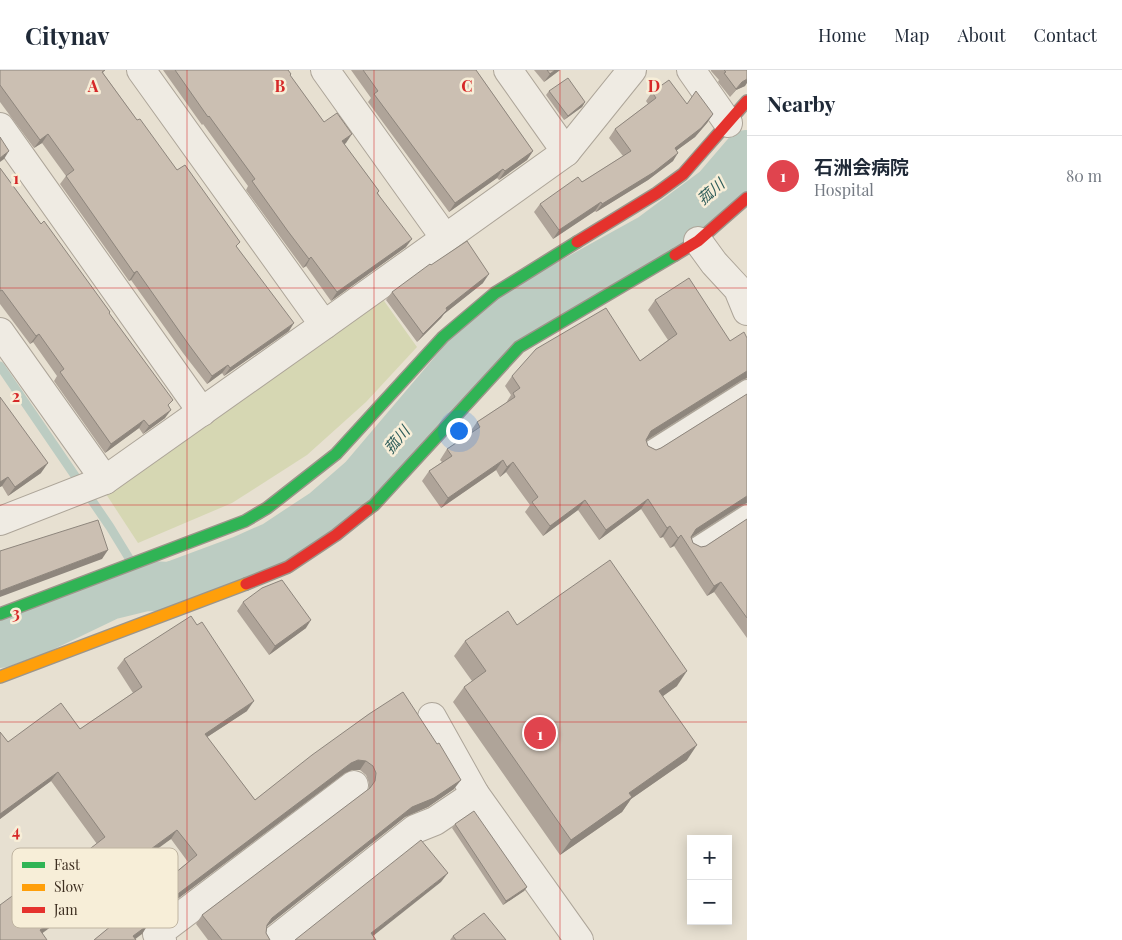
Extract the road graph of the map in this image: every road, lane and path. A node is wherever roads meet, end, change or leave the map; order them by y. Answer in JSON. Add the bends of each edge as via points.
{"nodes":[{"id":1,"x":141,"y":70,"type":"edge"},
{"id":2,"x":325,"y":70,"type":"edge"},
{"id":3,"x":508,"y":70,"type":"edge"},
{"id":4,"x":632,"y":70,"type":"edge"},
{"id":5,"x":691,"y":70,"type":"edge"},
{"id":6,"x":747,"y":101,"type":"edge"},
{"id":7,"x":728,"y":123,"type":"junction"},
{"id":8,"x":0,"y":127,"type":"edge"},
{"id":9,"x":566,"y":152,"type":"junction"},
{"id":10,"x":747,"y":198,"type":"edge"},
{"id":11,"x":445,"y":238,"type":"junction"},
{"id":12,"x":698,"y":241,"type":"junction"},
{"id":13,"x":744,"y":294,"type":"edge"},
{"id":14,"x":324,"y":325,"type":"junction"},
{"id":15,"x":0,"y":332,"type":"edge"},
{"id":16,"x":747,"y":388,"type":"edge"},
{"id":17,"x":202,"y":412,"type":"junction"},
{"id":18,"x":649,"y":450,"type":"edge"},
{"id":19,"x":105,"y":480,"type":"junction"},
{"id":20,"x":747,"y":513,"type":"edge"},
{"id":21,"x":0,"y":521,"type":"edge"},
{"id":22,"x":694,"y":547,"type":"edge"},
{"id":23,"x":0,"y":614,"type":"edge"},
{"id":24,"x":0,"y":677,"type":"edge"},
{"id":25,"x":432,"y":717,"type":"dead end"},
{"id":26,"x":354,"y":785,"type":"dead end"},
{"id":27,"x":475,"y":794,"type":"junction"},
{"id":28,"x":178,"y":918,"type":"edge"},
{"id":29,"x":165,"y":928,"type":"edge"},
{"id":30,"x":162,"y":940,"type":"edge"},
{"id":31,"x":275,"y":940,"type":"edge"},
{"id":32,"x":579,"y":940,"type":"edge"}],
"edges":[{"from":1,"to":14,"type":"street"},
{"from":2,"to":11,"type":"street"},
{"from":3,"to":9,"type":"street"},
{"from":4,"to":9,"type":"street"},
{"from":5,"to":7,"type":"street"},
{"from":6,"to":7,"type":"street"},
{"from":7,"to":23,"type":"street","via":[[683,174],[495,293],[473,311],[443,337],[336,454],[267,508],[245,521]]},
{"from":8,"to":17,"type":"street"},
{"from":9,"to":11,"type":"street"},
{"from":10,"to":12,"type":"street"},
{"from":11,"to":14,"type":"street"},
{"from":12,"to":13,"type":"street"},
{"from":12,"to":24,"type":"street","via":[[518,347],[374,505],[288,566]]},
{"from":14,"to":17,"type":"street"},
{"from":15,"to":19,"type":"street"},
{"from":16,"to":18,"type":"lane"},
{"from":17,"to":19,"type":"street"},
{"from":19,"to":21,"type":"street"},
{"from":20,"to":22,"type":"lane"},
{"from":25,"to":27,"type":"street"},
{"from":26,"to":28,"type":"street"},
{"from":27,"to":31,"type":"street","via":[[435,821],[414,829]]},
{"from":27,"to":32,"type":"street"},
{"from":29,"to":30,"type":"street","via":[[157,934]]}]}
